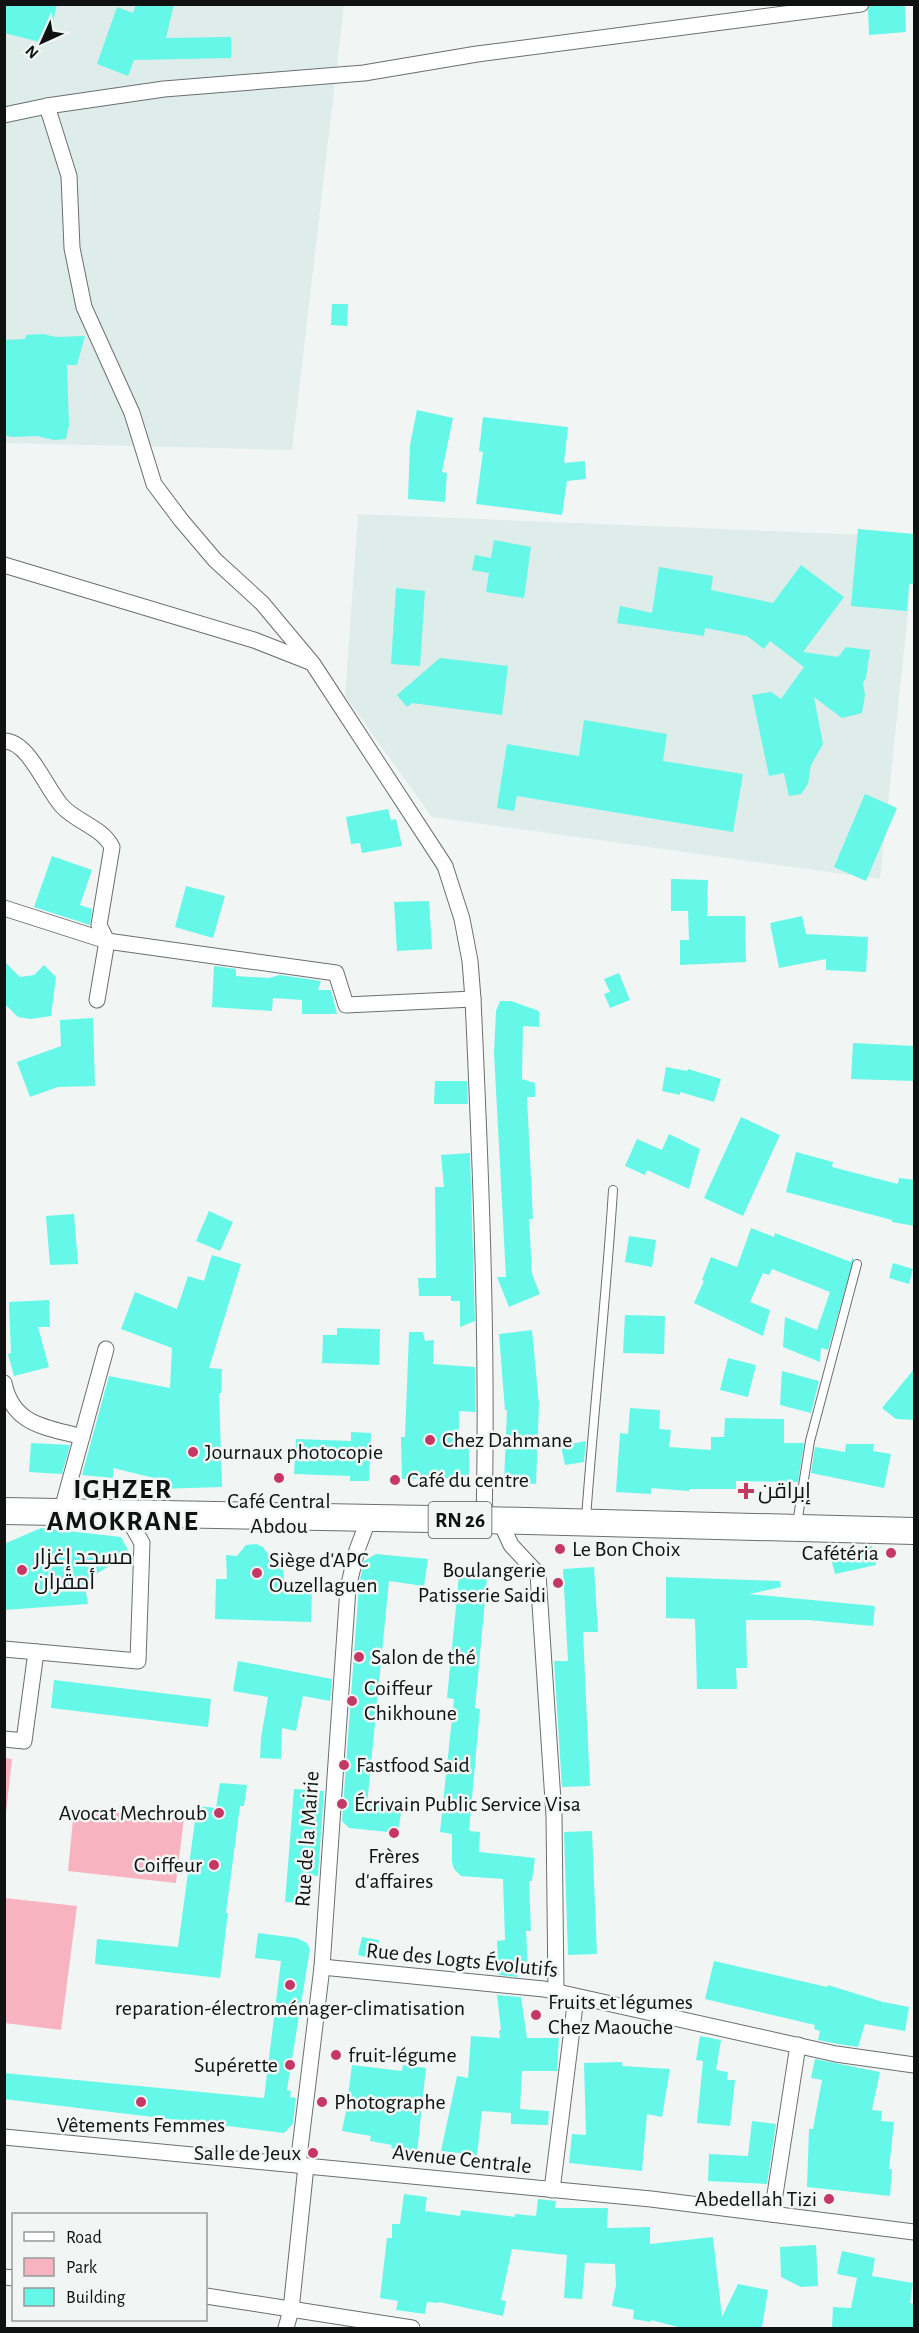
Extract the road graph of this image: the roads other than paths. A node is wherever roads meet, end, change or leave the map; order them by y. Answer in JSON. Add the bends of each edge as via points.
{"nodes":[{"id":1,"x":861,"y":4,"type":"edge"},
{"id":2,"x":46,"y":106,"type":"junction"},
{"id":3,"x":4,"y":115,"type":"edge"},
{"id":4,"x":4,"y":565,"type":"edge"},
{"id":5,"x":313,"y":664,"type":"junction"},
{"id":6,"x":4,"y":741,"type":"edge"},
{"id":7,"x":4,"y":908,"type":"edge"},
{"id":8,"x":107,"y":941,"type":"junction"},
{"id":9,"x":473,"y":999,"type":"junction"},
{"id":10,"x":97,"y":1000,"type":"dead end"},
{"id":11,"x":613,"y":1191,"type":"dead end"},
{"id":12,"x":857,"y":1264,"type":"dead end"},
{"id":13,"x":106,"y":1349,"type":"dead end"},
{"id":14,"x":4,"y":1383,"type":"edge"},
{"id":15,"x":82,"y":1437,"type":"junction"},
{"id":16,"x":4,"y":1511,"type":"edge"},
{"id":17,"x":61,"y":1514,"type":"junction"},
{"id":18,"x":126,"y":1515,"type":"junction"},
{"id":19,"x":369,"y":1518,"type":"junction"},
{"id":20,"x":492,"y":1520,"type":"junction"},
{"id":21,"x":586,"y":1522,"type":"junction"},
{"id":22,"x":796,"y":1528,"type":"junction"},
{"id":23,"x":915,"y":1531,"type":"edge"},
{"id":24,"x":4,"y":1649,"type":"edge"},
{"id":25,"x":36,"y":1652,"type":"junction"},
{"id":26,"x":4,"y":1739,"type":"edge"},
{"id":27,"x":322,"y":1967,"type":"junction"},
{"id":28,"x":556,"y":1991,"type":"junction"},
{"id":29,"x":576,"y":1997,"type":"junction"},
{"id":30,"x":798,"y":2045,"type":"junction"},
{"id":31,"x":915,"y":2065,"type":"edge"},
{"id":32,"x":4,"y":2138,"type":"edge"},
{"id":33,"x":302,"y":2166,"type":"junction"},
{"id":34,"x":552,"y":2190,"type":"junction"},
{"id":35,"x":772,"y":2214,"type":"junction"},
{"id":36,"x":915,"y":2232,"type":"edge"},
{"id":37,"x":207,"y":2296,"type":"edge"},
{"id":38,"x":291,"y":2310,"type":"junction"},
{"id":39,"x":286,"y":2328,"type":"edge"},
{"id":40,"x":412,"y":2328,"type":"edge"}],
"edges":[{"from":1,"to":2,"type":"street","via":[[477,54],[364,74],[164,89]]},
{"from":2,"to":3,"type":"street"},
{"from":2,"to":5,"type":"street","via":[[69,176],[72,248],[84,307],[132,413],[154,484],[215,560],[262,603]]},
{"from":4,"to":5,"type":"street","via":[[254,640]]},
{"from":5,"to":9,"type":"street","via":[[445,866],[462,919]]},
{"from":6,"to":8,"type":"street","via":[[12,741],[24,750],[61,805],[109,840],[112,847],[99,925]]},
{"from":7,"to":8,"type":"street"},
{"from":8,"to":9,"type":"street","via":[[336,974],[346,1005]]},
{"from":8,"to":10,"type":"street"},
{"from":9,"to":20,"type":"street"},
{"from":11,"to":21,"type":"lane"},
{"from":12,"to":22,"type":"lane","via":[[810,1441]]},
{"from":13,"to":15,"type":"street"},
{"from":14,"to":15,"type":"street","via":[[22,1418]]},
{"from":15,"to":17,"type":"street"},
{"from":16,"to":17,"type":"main road","number":"RN 26"},
{"from":17,"to":18,"type":"main road","number":"RN 26"},
{"from":18,"to":19,"type":"main road","number":"RN 26"},
{"from":18,"to":25,"type":"street","via":[[142,1543],[138,1661]]},
{"from":19,"to":20,"type":"main road","number":"RN 26"},
{"from":19,"to":27,"type":"street","name":"Rue de la Mairie","via":[[348,1588]]},
{"from":20,"to":21,"type":"main road","number":"RN 26"},
{"from":20,"to":28,"type":"street","via":[[538,1574],[554,1816]]},
{"from":21,"to":22,"type":"main road","number":"RN 26"},
{"from":22,"to":23,"type":"main road","number":"RN 26"},
{"from":24,"to":25,"type":"street"},
{"from":25,"to":26,"type":"street","via":[[24,1741]]},
{"from":27,"to":28,"type":"street","name":"Rue des Logts Évolutifs"},
{"from":27,"to":33,"type":"street","name":"Rue de la Mairie"},
{"from":28,"to":29,"type":"street","name":"Rue des Logts Évolutifs"},
{"from":29,"to":30,"type":"street","name":"Rue des Logts Évolutifs"},
{"from":29,"to":34,"type":"street"},
{"from":30,"to":31,"type":"street","name":"Rue des Logts Évolutifs"},
{"from":30,"to":35,"type":"street"},
{"from":32,"to":33,"type":"street","name":"Avenue Centrale"},
{"from":33,"to":34,"type":"street","name":"Avenue Centrale"},
{"from":33,"to":38,"type":"street","name":"Rue de la Mairie"},
{"from":34,"to":35,"type":"street","name":"Avenue Centrale"},
{"from":35,"to":36,"type":"street","name":"Avenue Centrale"},
{"from":37,"to":38,"type":"street"},
{"from":38,"to":39,"type":"street","name":"Rue de la Mairie"},
{"from":38,"to":40,"type":"street"}]}
